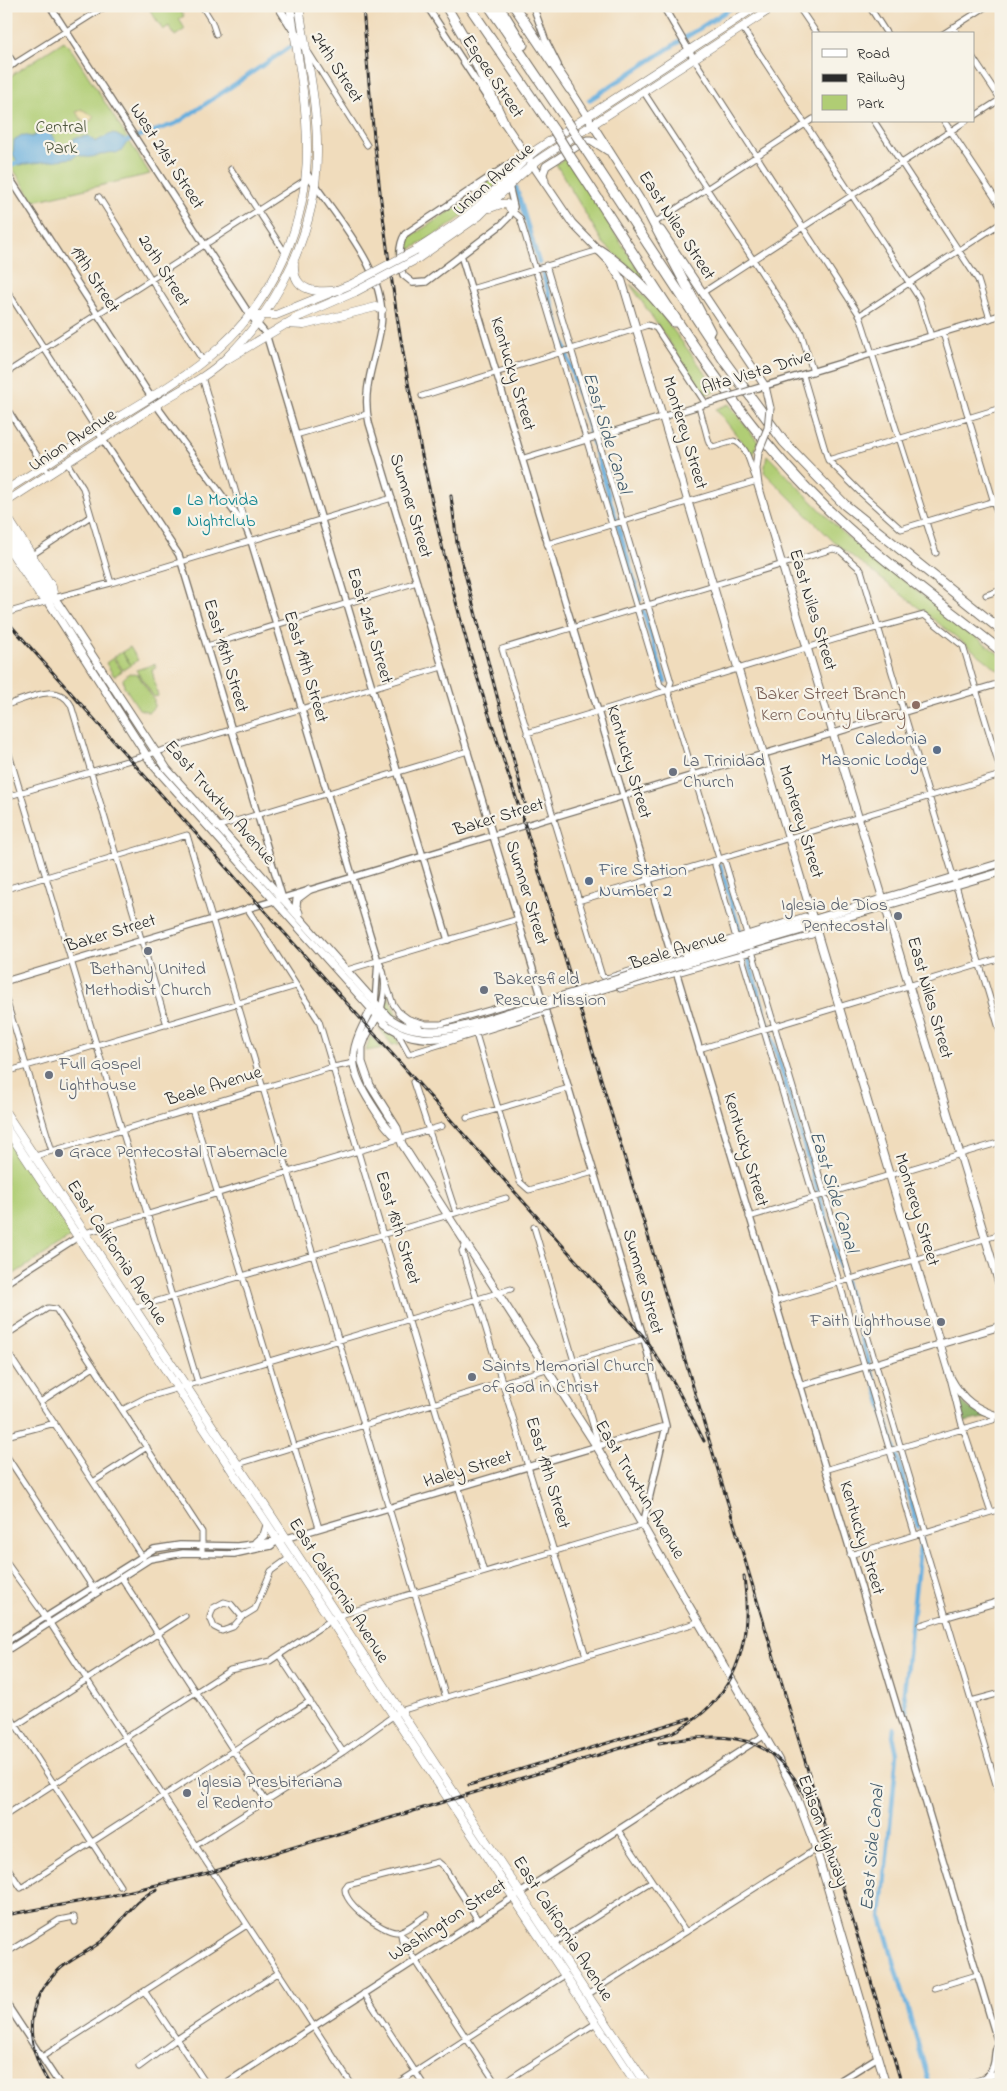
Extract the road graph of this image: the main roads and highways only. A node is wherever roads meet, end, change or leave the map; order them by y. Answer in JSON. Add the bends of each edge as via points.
{"nodes":[{"id":1,"x":278,"y":6,"type":"edge"},
{"id":2,"x":290,"y":6,"type":"edge"},
{"id":3,"x":299,"y":6,"type":"edge"},
{"id":4,"x":446,"y":6,"type":"edge"},
{"id":5,"x":462,"y":6,"type":"edge"},
{"id":6,"x":469,"y":6,"type":"edge"},
{"id":7,"x":489,"y":6,"type":"edge"},
{"id":8,"x":499,"y":6,"type":"edge"},
{"id":9,"x":514,"y":6,"type":"edge"},
{"id":10,"x":757,"y":6,"type":"edge"},
{"id":11,"x":775,"y":6,"type":"edge"},
{"id":12,"x":294,"y":30,"type":"junction"},
{"id":13,"x":497,"y":45,"type":"junction"},
{"id":14,"x":304,"y":47,"type":"junction"},
{"id":15,"x":531,"y":67,"type":"junction"},
{"id":16,"x":570,"y":89,"type":"joint"},
{"id":17,"x":590,"y":120,"type":"junction"},
{"id":18,"x":503,"y":122,"type":"joint"},
{"id":19,"x":610,"y":152,"type":"junction"},
{"id":20,"x":527,"y":157,"type":"junction"},
{"id":21,"x":532,"y":164,"type":"junction"},
{"id":22,"x":474,"y":189,"type":"road end"},
{"id":23,"x":551,"y":193,"type":"junction"},
{"id":24,"x":485,"y":200,"type":"junction"},
{"id":25,"x":643,"y":203,"type":"junction"},
{"id":26,"x":484,"y":211,"type":"junction"},
{"id":27,"x":512,"y":211,"type":"road end"},
{"id":28,"x":599,"y":250,"type":"junction"},
{"id":29,"x":295,"y":258,"type":"junction"},
{"id":30,"x":353,"y":288,"type":"junction"},
{"id":31,"x":339,"y":290,"type":"junction"},
{"id":32,"x":382,"y":310,"type":"road end"},
{"id":33,"x":250,"y":315,"type":"junction"},
{"id":34,"x":262,"y":316,"type":"junction"},
{"id":35,"x":285,"y":324,"type":"junction"},
{"id":36,"x":704,"y":359,"type":"junction"},
{"id":37,"x":224,"y":360,"type":"junction"},
{"id":38,"x":725,"y":362,"type":"junction"},
{"id":39,"x":6,"y":490,"type":"edge"},
{"id":40,"x":6,"y":502,"type":"edge"},
{"id":41,"x":6,"y":515,"type":"edge"},
{"id":42,"x":6,"y":524,"type":"edge"},
{"id":43,"x":6,"y":535,"type":"edge"},
{"id":44,"x":6,"y":544,"type":"edge"},
{"id":45,"x":51,"y":599,"type":"junction"},
{"id":46,"x":1001,"y":630,"type":"edge"},
{"id":47,"x":1001,"y":650,"type":"edge"},
{"id":48,"x":101,"y":677,"type":"junction"},
{"id":49,"x":1001,"y":863,"type":"edge"},
{"id":50,"x":1001,"y":872,"type":"edge"},
{"id":51,"x":310,"y":890,"type":"road end"},
{"id":52,"x":884,"y":898,"type":"junction"},
{"id":53,"x":808,"y":903,"type":"junction"},
{"id":54,"x":886,"y":906,"type":"junction"},
{"id":55,"x":805,"y":916,"type":"road end"},
{"id":56,"x":814,"y":923,"type":"junction"},
{"id":57,"x":308,"y":926,"type":"junction"},
{"id":58,"x":812,"y":935,"type":"road end"},
{"id":59,"x":820,"y":944,"type":"junction"},
{"id":60,"x":323,"y":958,"type":"junction"},
{"id":61,"x":346,"y":970,"type":"junction"},
{"id":62,"x":375,"y":1003,"type":"junction"},
{"id":63,"x":380,"y":1009,"type":"junction"},
{"id":64,"x":371,"y":1010,"type":"junction"},
{"id":65,"x":399,"y":1013,"type":"road end"},
{"id":66,"x":514,"y":1013,"type":"junction"},
{"id":67,"x":376,"y":1016,"type":"junction"},
{"id":68,"x":428,"y":1032,"type":"junction"},
{"id":69,"x":354,"y":1063,"type":"junction"},
{"id":70,"x":370,"y":1085,"type":"junction"},
{"id":71,"x":6,"y":1113,"type":"edge"},
{"id":72,"x":6,"y":1128,"type":"edge"},
{"id":73,"x":399,"y":1139,"type":"junction"},
{"id":74,"x":31,"y":1158,"type":"junction"},
{"id":75,"x":1001,"y":1290,"type":"edge"},
{"id":76,"x":1001,"y":1326,"type":"edge"},
{"id":77,"x":940,"y":1344,"type":"junction"},
{"id":78,"x":1001,"y":1416,"type":"edge"},
{"id":79,"x":232,"y":1465,"type":"junction"},
{"id":80,"x":266,"y":1525,"type":"junction"},
{"id":81,"x":256,"y":1542,"type":"road end"},
{"id":82,"x":333,"y":1618,"type":"junction"},
{"id":83,"x":765,"y":1735,"type":"joint"},
{"id":84,"x":517,"y":1895,"type":"junction"},
{"id":85,"x":618,"y":2049,"type":"junction"},
{"id":86,"x":637,"y":2085,"type":"edge"},
{"id":87,"x":647,"y":2085,"type":"edge"},
{"id":88,"x":886,"y":2085,"type":"edge"}],
"edges":[{"from":1,"to":12,"type":"main road","name":"24th Street"},
{"from":2,"to":12,"type":"main road","name":"Union Avenue"},
{"from":3,"to":14,"type":"main road"},
{"from":4,"to":18,"type":"highway"},
{"from":5,"to":13,"type":"highway"},
{"from":6,"to":13,"type":"highway"},
{"from":7,"to":15,"type":"highway"},
{"from":8,"to":15,"type":"highway","via":[[524,47]]},
{"from":9,"to":16,"type":"highway"},
{"from":10,"to":17,"type":"main road","name":"Union Avenue","via":[[686,48]]},
{"from":11,"to":17,"type":"main road","name":"Union Avenue","via":[[643,92]]},
{"from":12,"to":14,"type":"main road","name":"24th Street"},
{"from":12,"to":33,"type":"main road","name":"Union Avenue","via":[[306,122],[305,180],[299,218],[286,254]]},
{"from":13,"to":36,"type":"highway","bridge":true},
{"from":14,"to":29,"type":"main road","via":[[318,154],[315,185]]},
{"from":15,"to":38,"type":"highway","bridge":true},
{"from":16,"to":17,"type":"main road","name":"East Niles Street"},
{"from":17,"to":19,"type":"main road","name":"East Niles Street"},
{"from":17,"to":20,"type":"main road","name":"Union Avenue"},
{"from":17,"to":21,"type":"main road","name":"Union Avenue"},
{"from":18,"to":20,"type":"main road","name":"Espee Street"},
{"from":19,"to":23,"type":"main road","via":[[587,140],[546,166],[543,174]]},
{"from":19,"to":25,"type":"main road","name":"East Niles Street"},
{"from":20,"to":21,"type":"main road","name":"Espee Street"},
{"from":20,"to":24,"type":"main road","name":"Union Avenue"},
{"from":21,"to":23,"type":"main road","name":"Monterey Street"},
{"from":21,"to":26,"type":"main road","name":"Union Avenue"},
{"from":22,"to":24,"type":"main road","via":[[482,191]]},
{"from":23,"to":28,"type":"main road","name":"Monterey Street","via":[[572,223]]},
{"from":24,"to":30,"type":"main road","name":"Union Avenue","bridge":true,"via":[[450,228]]},
{"from":25,"to":38,"type":"highway"},
{"from":25,"to":52,"type":"main road","name":"East Niles Street","bridge":true,"via":[[765,386],[770,408],[768,428],[758,454],[757,481]]},
{"from":26,"to":27,"type":"main road","via":[[501,204],[507,204]]},
{"from":26,"to":30,"type":"main road","name":"Union Avenue","bridge":true,"via":[[417,259]]},
{"from":28,"to":36,"type":"highway","via":[[642,284]]},
{"from":28,"to":53,"type":"main road","name":"Monterey Street","via":[[619,274],[637,328]]},
{"from":29,"to":31,"type":"main road","via":[[295,274],[305,288],[317,293]]},
{"from":29,"to":34,"type":"main road"},
{"from":30,"to":31,"type":"main road","name":"Union Avenue"},
{"from":30,"to":35,"type":"main road","name":"Union Avenue"},
{"from":31,"to":34,"type":"main road","name":"Union Avenue","via":[[276,315]]},
{"from":32,"to":35,"type":"main road","via":[[376,307],[304,325]]},
{"from":33,"to":34,"type":"main road","name":"Union Avenue"},
{"from":33,"to":39,"type":"main road","name":"Union Avenue","via":[[203,361]]},
{"from":34,"to":37,"type":"main road"},
{"from":35,"to":37,"type":"main road","name":"Union Avenue"},
{"from":36,"to":47,"type":"highway","via":[[756,432],[820,502]]},
{"from":37,"to":40,"type":"main road","name":"Union Avenue"},
{"from":38,"to":46,"type":"highway","via":[[784,442],[845,505]]},
{"from":41,"to":45,"type":"main road","via":[[52,587]]},
{"from":42,"to":45,"type":"main road","name":"East Truxtun Avenue"},
{"from":43,"to":45,"type":"main road","name":"East Truxtun Avenue"},
{"from":44,"to":45,"type":"main road","via":[[39,594]]},
{"from":45,"to":48,"type":"main road","name":"East Truxtun Avenue"},
{"from":45,"to":48,"type":"main road","name":"East Truxtun Avenue","via":[[72,624]]},
{"from":48,"to":57,"type":"main road","name":"East Truxtun Avenue","via":[[154,753]]},
{"from":48,"to":60,"type":"main road","name":"East Truxtun Avenue","via":[[146,755],[167,783]]},
{"from":49,"to":52,"type":"main road","name":"Beale Avenue"},
{"from":50,"to":54,"type":"main road","name":"Beale Avenue"},
{"from":51,"to":57,"type":"main road","via":[[300,895],[296,903]]},
{"from":52,"to":54,"type":"main road","name":"East Niles Street"},
{"from":52,"to":56,"type":"main road","name":"Beale Avenue"},
{"from":53,"to":55,"type":"main road"},
{"from":53,"to":56,"type":"main road","name":"Monterey Street"},
{"from":54,"to":56,"type":"main road","name":"Beale Avenue"},
{"from":54,"to":75,"type":"main road","name":"East Niles Street"},
{"from":56,"to":59,"type":"main road","name":"Monterey Street"},
{"from":56,"to":66,"type":"main road","name":"Beale Avenue","bridge":true},
{"from":57,"to":61,"type":"main road","name":"East Truxtun Avenue"},
{"from":58,"to":59,"type":"main road"},
{"from":59,"to":77,"type":"main road","name":"Monterey Street"},
{"from":60,"to":61,"type":"main road"},
{"from":60,"to":64,"type":"main road","name":"East Truxtun Avenue"},
{"from":61,"to":62,"type":"main road","name":"East Truxtun Avenue"},
{"from":62,"to":63,"type":"main road","name":"Beale Avenue"},
{"from":62,"to":64,"type":"main road","name":"East Truxtun Avenue"},
{"from":63,"to":67,"type":"main road","name":"East Truxtun Avenue"},
{"from":63,"to":68,"type":"main road","name":"Beale Avenue","via":[[399,1024]]},
{"from":64,"to":67,"type":"main road","name":"Beale Avenue"},
{"from":64,"to":69,"type":"main road","name":"East Truxtun Avenue","via":[[354,1047]]},
{"from":65,"to":68,"type":"main road","via":[[414,1026]]},
{"from":66,"to":67,"type":"main road","name":"Beale Avenue","via":[[442,1039],[420,1039],[397,1032]]},
{"from":66,"to":68,"type":"main road","name":"Beale Avenue"},
{"from":67,"to":70,"type":"main road","name":"East Truxtun Avenue","via":[[362,1047],[362,1062]]},
{"from":69,"to":70,"type":"main road"},
{"from":69,"to":73,"type":"main road","name":"East Truxtun Avenue","via":[[356,1078],[365,1094],[390,1132]]},
{"from":70,"to":73,"type":"main road","name":"East Truxtun Avenue","via":[[396,1128]]},
{"from":71,"to":74,"type":"main road","name":"East California Avenue"},
{"from":72,"to":74,"type":"main road","name":"East California Avenue"},
{"from":73,"to":83,"type":"main road","name":"East Truxtun Avenue","via":[[597,1446]]},
{"from":74,"to":79,"type":"main road","name":"East California Avenue"},
{"from":76,"to":77,"type":"main road"},
{"from":77,"to":78,"type":"main road","name":"Monterey Street","via":[[950,1376],[968,1402]]},
{"from":79,"to":80,"type":"main road","name":"East California Avenue"},
{"from":79,"to":82,"type":"main road","name":"East California Avenue","via":[[286,1538]]},
{"from":80,"to":81,"type":"main road","via":[[264,1535]]},
{"from":80,"to":82,"type":"main road","name":"East California Avenue"},
{"from":82,"to":84,"type":"main road","name":"East California Avenue"},
{"from":83,"to":88,"type":"main road","name":"Edison Highway","via":[[795,1793],[816,1849]]},
{"from":84,"to":85,"type":"main road","name":"East California Avenue","via":[[587,1995]]},
{"from":84,"to":85,"type":"main road","name":"East California Avenue","via":[[596,2023]]},
{"from":85,"to":86,"type":"main road","name":"East California Avenue"},
{"from":85,"to":87,"type":"main road","via":[[633,2072],[640,2074]]}]}
